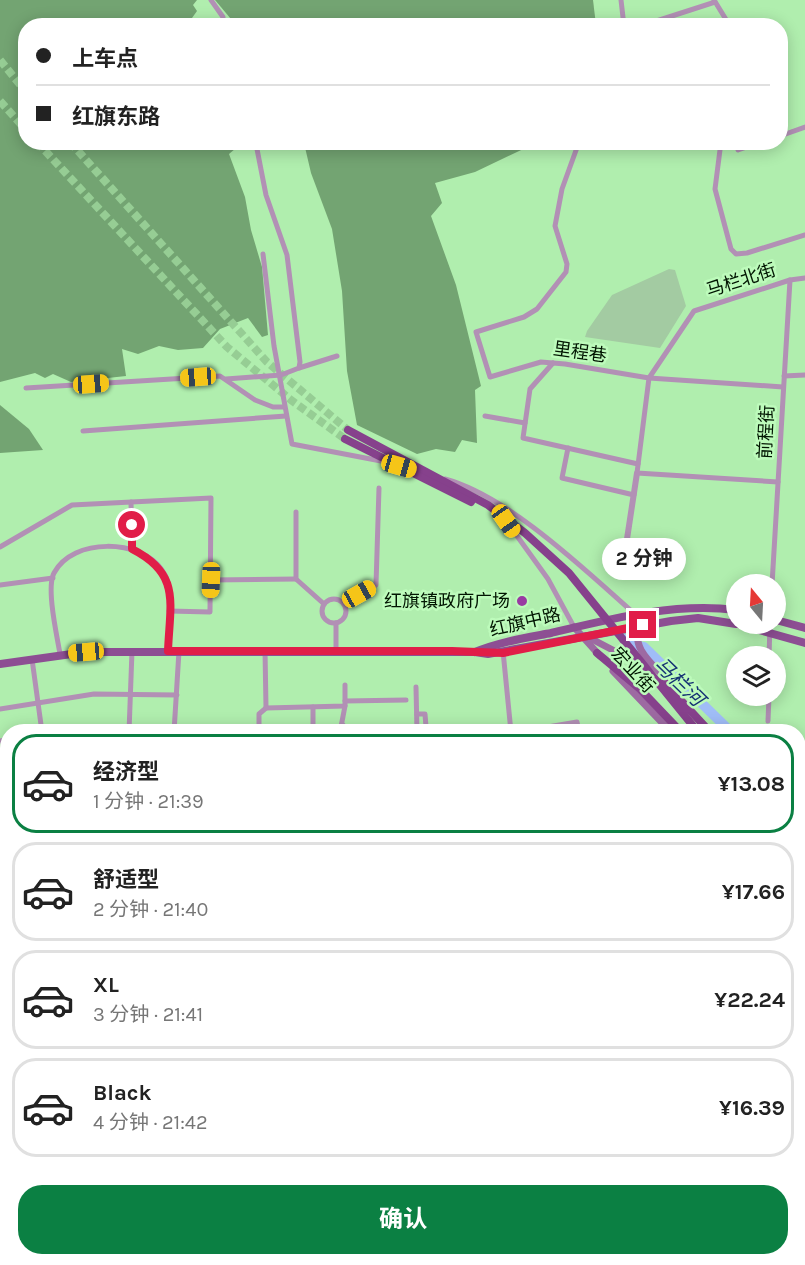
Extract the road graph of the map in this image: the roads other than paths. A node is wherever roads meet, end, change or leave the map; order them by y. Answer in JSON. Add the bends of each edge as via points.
{"nodes":[{"id":1,"x":211,"y":0,"type":"edge"},
{"id":2,"x":628,"y":0,"type":"edge"},
{"id":3,"x":621,"y":1,"type":"edge"},
{"id":4,"x":715,"y":1,"type":"edge"},
{"id":5,"x":223,"y":18,"type":"edge"},
{"id":6,"x":623,"y":18,"type":"edge"},
{"id":7,"x":665,"y":18,"type":"edge"},
{"id":8,"x":725,"y":18,"type":"edge"},
{"id":9,"x":805,"y":127,"type":"edge"},
{"id":10,"x":788,"y":133,"type":"edge"},
{"id":11,"x":257,"y":150,"type":"edge"},
{"id":12,"x":576,"y":150,"type":"edge"},
{"id":13,"x":720,"y":150,"type":"edge"},
{"id":14,"x":805,"y":235,"type":"edge"},
{"id":15,"x":263,"y":254,"type":"dead end"},
{"id":16,"x":805,"y":278,"type":"edge"},
{"id":17,"x":789,"y":280,"type":"junction"},
{"id":18,"x":337,"y":356,"type":"dead end"},
{"id":19,"x":553,"y":363,"type":"junction"},
{"id":20,"x":299,"y":368,"type":"junction"},
{"id":21,"x":281,"y":375,"type":"junction"},
{"id":22,"x":805,"y":375,"type":"edge"},
{"id":23,"x":784,"y":376,"type":"junction"},
{"id":24,"x":649,"y":378,"type":"junction"},
{"id":25,"x":226,"y":379,"type":"junction"},
{"id":26,"x":783,"y":387,"type":"junction"},
{"id":27,"x":26,"y":388,"type":"dead end"},
{"id":28,"x":284,"y":407,"type":"junction"},
{"id":29,"x":286,"y":416,"type":"junction"},
{"id":30,"x":484,"y":416,"type":"dead end"},
{"id":31,"x":525,"y":423,"type":"junction"},
{"id":32,"x":82,"y":431,"type":"dead end"},
{"id":33,"x":568,"y":448,"type":"junction"},
{"id":34,"x":638,"y":464,"type":"junction"},
{"id":35,"x":637,"y":473,"type":"junction"},
{"id":36,"x":778,"y":482,"type":"junction"},
{"id":37,"x":379,"y":488,"type":"dead end"},
{"id":38,"x":634,"y":495,"type":"junction"},
{"id":39,"x":492,"y":501,"type":"junction"},
{"id":40,"x":131,"y":502,"type":"junction"},
{"id":41,"x":296,"y":512,"type":"dead end"},
{"id":42,"x":627,"y":538,"type":"dead end"},
{"id":43,"x":0,"y":547,"type":"edge"},
{"id":44,"x":132,"y":549,"type":"junction"},
{"id":45,"x":773,"y":574,"type":"edge"},
{"id":46,"x":53,"y":578,"type":"junction"},
{"id":47,"x":296,"y":579,"type":"junction"},
{"id":48,"x":211,"y":580,"type":"junction"},
{"id":49,"x":0,"y":585,"type":"edge"},
{"id":50,"x":343,"y":603,"type":"junction"},
{"id":51,"x":324,"y":604,"type":"junction"},
{"id":52,"x":726,"y":609,"type":"edge"},
{"id":53,"x":169,"y":611,"type":"junction"},
{"id":54,"x":635,"y":616,"type":"junction"},
{"id":55,"x":726,"y":622,"type":"edge"},
{"id":56,"x":336,"y":623,"type":"junction"},
{"id":57,"x":786,"y":623,"type":"edge"},
{"id":58,"x":643,"y":625,"type":"junction"},
{"id":59,"x":805,"y":628,"type":"edge"},
{"id":60,"x":583,"y":632,"type":"junction"},
{"id":61,"x":784,"y":634,"type":"edge"},
{"id":62,"x":805,"y":643,"type":"edge"},
{"id":63,"x":503,"y":648,"type":"junction"},
{"id":64,"x":336,"y":650,"type":"junction"},
{"id":65,"x":132,"y":651,"type":"junction"},
{"id":66,"x":168,"y":651,"type":"junction"},
{"id":67,"x":179,"y":651,"type":"junction"},
{"id":68,"x":265,"y":651,"type":"junction"},
{"id":69,"x":60,"y":654,"type":"junction"},
{"id":70,"x":597,"y":654,"type":"junction"},
{"id":71,"x":32,"y":659,"type":"junction"},
{"id":72,"x":0,"y":664,"type":"edge"},
{"id":73,"x":653,"y":671,"type":"junction"},
{"id":74,"x":663,"y":675,"type":"junction"},
{"id":75,"x":345,"y":685,"type":"dead end"},
{"id":76,"x":416,"y":687,"type":"dead end"},
{"id":77,"x":130,"y":694,"type":"junction"},
{"id":78,"x":177,"y":696,"type":"junction"},
{"id":79,"x":406,"y":700,"type":"dead end"},
{"id":80,"x":38,"y":703,"type":"junction"},
{"id":81,"x":345,"y":704,"type":"junction"},
{"id":82,"x":769,"y":706,"type":"edge"},
{"id":83,"x":313,"y":707,"type":"junction"},
{"id":84,"x":266,"y":708,"type":"junction"},
{"id":85,"x":0,"y":709,"type":"edge"},
{"id":86,"x":417,"y":714,"type":"junction"},
{"id":87,"x":768,"y":721,"type":"dead end"},
{"id":88,"x":41,"y":724,"type":"edge"},
{"id":89,"x":129,"y":724,"type":"edge"},
{"id":90,"x":175,"y":724,"type":"edge"},
{"id":91,"x":259,"y":724,"type":"edge"},
{"id":92,"x":313,"y":724,"type":"edge"},
{"id":93,"x":343,"y":724,"type":"edge"},
{"id":94,"x":417,"y":724,"type":"edge"},
{"id":95,"x":426,"y":724,"type":"edge"},
{"id":96,"x":510,"y":724,"type":"edge"},
{"id":97,"x":663,"y":724,"type":"edge"},
{"id":98,"x":673,"y":724,"type":"edge"},
{"id":99,"x":685,"y":724,"type":"edge"},
{"id":100,"x":692,"y":724,"type":"edge"},
{"id":101,"x":702,"y":724,"type":"edge"},
{"id":102,"x":703,"y":724,"type":"edge"}],
"edges":[{"from":1,"to":5,"type":"street"},
{"from":2,"to":3,"type":"street"},
{"from":3,"to":6,"type":"street"},
{"from":4,"to":7,"type":"street"},
{"from":4,"to":8,"type":"street"},
{"from":9,"to":10,"type":"street"},
{"from":11,"to":20,"type":"street","via":[[266,195],[287,255]]},
{"from":12,"to":19,"type":"street","name":"里程巷","via":[[562,189],[555,225],[566,272],[537,309],[476,332],[490,378],[541,362]]},
{"from":13,"to":14,"type":"street","via":[[715,189],[731,249],[736,254]]},
{"from":15,"to":21,"type":"street"},
{"from":16,"to":17,"type":"street","name":"马栏北街"},
{"from":17,"to":23,"type":"street","name":"前程街"},
{"from":17,"to":24,"type":"street","name":"马栏北街","via":[[694,311]]},
{"from":18,"to":20,"type":"street"},
{"from":19,"to":24,"type":"street","name":"里程巷"},
{"from":19,"to":31,"type":"street","via":[[530,389]]},
{"from":20,"to":21,"type":"street"},
{"from":21,"to":25,"type":"street"},
{"from":21,"to":28,"type":"street"},
{"from":22,"to":23,"type":"street"},
{"from":23,"to":26,"type":"street","name":"前程街"},
{"from":24,"to":26,"type":"street","name":"里程巷"},
{"from":24,"to":34,"type":"street"},
{"from":25,"to":27,"type":"street","via":[[220,376]]},
{"from":25,"to":28,"type":"street","via":[[255,400]]},
{"from":26,"to":36,"type":"street","name":"前程街"},
{"from":28,"to":29,"type":"street"},
{"from":29,"to":32,"type":"street"},
{"from":29,"to":39,"type":"street","via":[[292,444],[375,459],[469,485]]},
{"from":30,"to":31,"type":"street"},
{"from":31,"to":33,"type":"street","via":[[523,438]]},
{"from":33,"to":34,"type":"street"},
{"from":33,"to":38,"type":"street","via":[[562,478]]},
{"from":34,"to":35,"type":"street"},
{"from":35,"to":36,"type":"street"},
{"from":35,"to":38,"type":"street"},
{"from":36,"to":45,"type":"street","name":"前程街"},
{"from":37,"to":50,"type":"street","via":[[376,585]]},
{"from":38,"to":42,"type":"street"},
{"from":39,"to":54,"type":"street","via":[[551,541]]},
{"from":39,"to":60,"type":"street"},
{"from":40,"to":43,"type":"street","via":[[72,505]]},
{"from":40,"to":44,"type":"street"},
{"from":40,"to":48,"type":"street","via":[[211,498]]},
{"from":41,"to":47,"type":"street"},
{"from":44,"to":46,"type":"street","via":[[116,545],[91,548],[70,557]]},
{"from":44,"to":53,"type":"street","via":[[162,569],[170,590]]},
{"from":46,"to":49,"type":"street"},
{"from":46,"to":69,"type":"street"},
{"from":47,"to":48,"type":"street"},
{"from":47,"to":51,"type":"street"},
{"from":48,"to":53,"type":"street","via":[[210,612]]},
{"from":50,"to":51,"type":"street","via":[[333,599]]},
{"from":50,"to":56,"type":"street","via":[[345,615]]},
{"from":51,"to":56,"type":"street","via":[[321,612],[325,620]]},
{"from":52,"to":54,"type":"main road","via":[[697,607]]},
{"from":53,"to":66,"type":"street"},
{"from":54,"to":60,"type":"main road"},
{"from":55,"to":58,"type":"main road","via":[[698,618]]},
{"from":56,"to":64,"type":"street"},
{"from":57,"to":59,"type":"main road"},
{"from":58,"to":60,"type":"main road"},
{"from":58,"to":74,"type":"main road","name":"宏业街","via":[[636,640]]},
{"from":60,"to":63,"type":"main road","name":"红旗中路"},
{"from":60,"to":70,"type":"main road","name":"宏业街"},
{"from":60,"to":73,"type":"main road","bridge":true},
{"from":61,"to":62,"type":"main road"},
{"from":63,"to":64,"type":"main road","name":"红旗中路","via":[[475,652]]},
{"from":63,"to":96,"type":"street"},
{"from":64,"to":68,"type":"main road","name":"红旗中路"},
{"from":65,"to":66,"type":"main road","name":"红旗中路"},
{"from":65,"to":69,"type":"main road","name":"红旗中路"},
{"from":65,"to":77,"type":"street"},
{"from":66,"to":67,"type":"main road","name":"红旗中路"},
{"from":67,"to":68,"type":"main road","name":"红旗中路"},
{"from":67,"to":78,"type":"street"},
{"from":68,"to":84,"type":"street"},
{"from":69,"to":71,"type":"main road","name":"红旗中路"},
{"from":70,"to":97,"type":"main road","name":"宏业街"},
{"from":70,"to":98,"type":"highway","via":[[640,689]]},
{"from":71,"to":72,"type":"main road","name":"红旗中路"},
{"from":71,"to":80,"type":"street"},
{"from":73,"to":74,"type":"main road"},
{"from":73,"to":101,"type":"highway","bridge":true},
{"from":74,"to":102,"type":"main road","name":"宏业街"},
{"from":75,"to":81,"type":"street"},
{"from":76,"to":86,"type":"street"},
{"from":77,"to":78,"type":"street"},
{"from":77,"to":80,"type":"street","via":[[94,694]]},
{"from":77,"to":89,"type":"street"},
{"from":78,"to":90,"type":"street"},
{"from":79,"to":81,"type":"street"},
{"from":80,"to":85,"type":"street"},
{"from":80,"to":88,"type":"street"},
{"from":81,"to":83,"type":"street"},
{"from":81,"to":93,"type":"street"},
{"from":82,"to":87,"type":"street"},
{"from":83,"to":84,"type":"street"},
{"from":83,"to":92,"type":"street"},
{"from":84,"to":91,"type":"street","via":[[259,714]]},
{"from":86,"to":94,"type":"street"},
{"from":86,"to":95,"type":"street","via":[[425,714]]},
{"from":99,"to":100,"type":"highway","bridge":true,"via":[[565,576],[522,537],[486,509],[347,435],[488,505],[525,533],[569,573]]}]}
